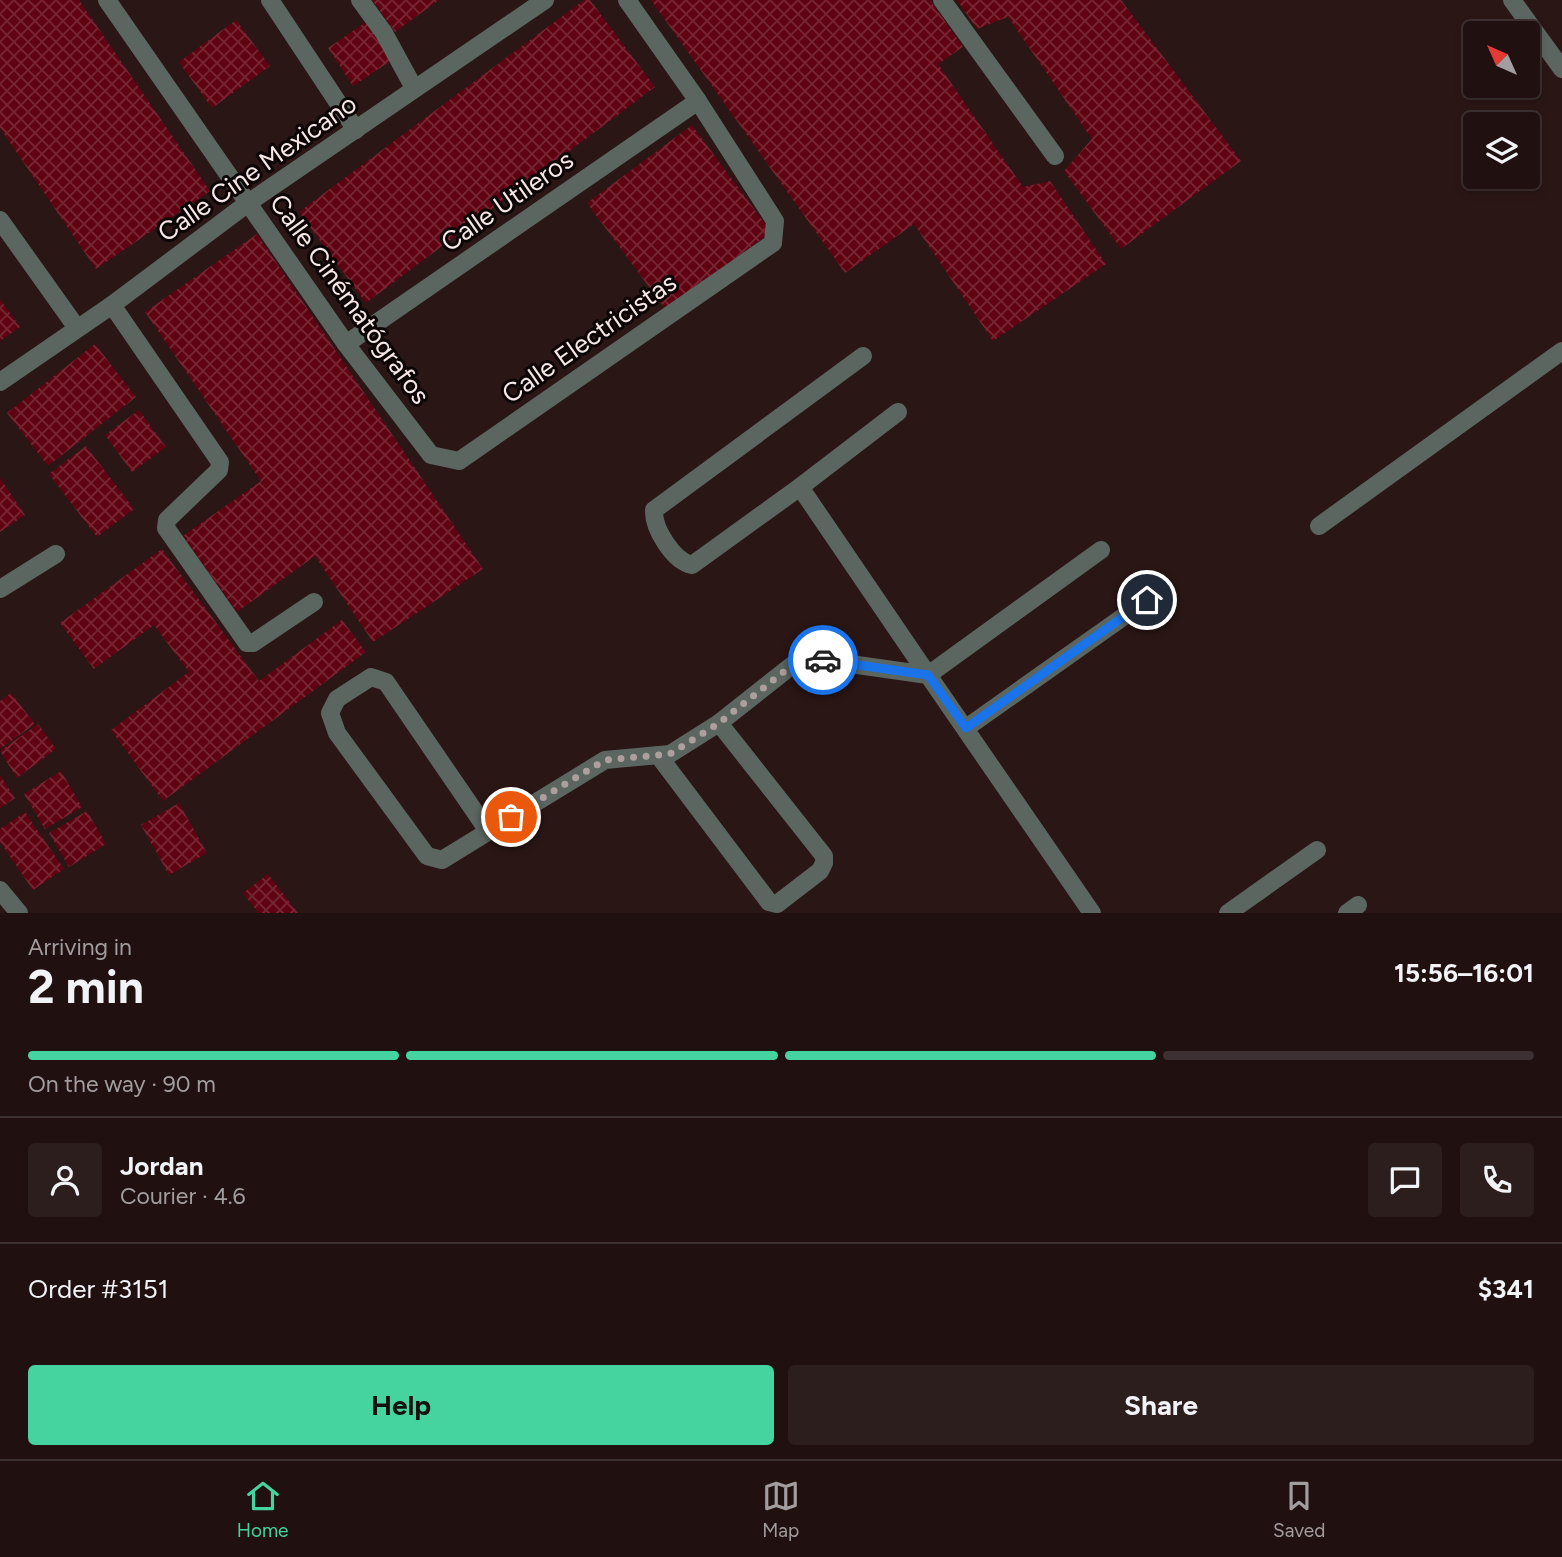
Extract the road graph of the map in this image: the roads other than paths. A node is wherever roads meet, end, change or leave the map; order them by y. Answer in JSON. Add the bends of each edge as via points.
{"nodes":[{"id":1,"x":107,"y":0,"type":"edge"},
{"id":2,"x":270,"y":0,"type":"edge"},
{"id":3,"x":360,"y":0,"type":"edge"},
{"id":4,"x":545,"y":0,"type":"edge"},
{"id":5,"x":627,"y":0,"type":"edge"},
{"id":6,"x":942,"y":0,"type":"edge"},
{"id":7,"x":1512,"y":0,"type":"edge"},
{"id":8,"x":1562,"y":69,"type":"edge"},
{"id":9,"x":414,"y":88,"type":"junction"},
{"id":10,"x":698,"y":101,"type":"junction"},
{"id":11,"x":356,"y":130,"type":"junction"},
{"id":12,"x":1055,"y":156,"type":"dead end"},
{"id":13,"x":248,"y":203,"type":"junction"},
{"id":14,"x":0,"y":220,"type":"edge"},
{"id":15,"x":112,"y":305,"type":"junction"},
{"id":16,"x":77,"y":328,"type":"junction"},
{"id":17,"x":346,"y":344,"type":"junction"},
{"id":18,"x":1562,"y":351,"type":"edge"},
{"id":19,"x":863,"y":356,"type":"dead end"},
{"id":20,"x":0,"y":382,"type":"edge"},
{"id":21,"x":898,"y":412,"type":"dead end"},
{"id":22,"x":431,"y":455,"type":"joint"},
{"id":23,"x":800,"y":487,"type":"junction"},
{"id":24,"x":1319,"y":526,"type":"dead end"},
{"id":25,"x":1101,"y":550,"type":"dead end"},
{"id":26,"x":56,"y":554,"type":"dead end"},
{"id":27,"x":0,"y":589,"type":"edge"},
{"id":28,"x":1147,"y":600,"type":"dead end"},
{"id":29,"x":314,"y":602,"type":"dead end"},
{"id":30,"x":928,"y":675,"type":"junction"},
{"id":31,"x":719,"y":723,"type":"junction"},
{"id":32,"x":966,"y":728,"type":"junction"},
{"id":33,"x":658,"y":755,"type":"junction"},
{"id":34,"x":488,"y":831,"type":"junction"},
{"id":35,"x":1317,"y":850,"type":"dead end"},
{"id":36,"x":0,"y":890,"type":"edge"},
{"id":37,"x":19,"y":913,"type":"edge"},
{"id":38,"x":1091,"y":913,"type":"edge"},
{"id":39,"x":1228,"y":913,"type":"edge"}],
"edges":[{"from":1,"to":13,"type":"street","name":"Calle Cinématógrafos"},
{"from":2,"to":11,"type":"street"},
{"from":3,"to":9,"type":"street"},
{"from":4,"to":9,"type":"street","name":"Calle Cine Mexicano"},
{"from":5,"to":10,"type":"street"},
{"from":6,"to":12,"type":"street"},
{"from":7,"to":8,"type":"street"},
{"from":9,"to":11,"type":"street","name":"Calle Cine Mexicano"},
{"from":10,"to":17,"type":"street","name":"Calle Utileros"},
{"from":10,"to":22,"type":"street","name":"Calle Electricistas","via":[[775,221],[773,243],[459,461]]},
{"from":11,"to":13,"type":"street","name":"Calle Cine Mexicano"},
{"from":13,"to":15,"type":"street","name":"Calle Cine Mexicano"},
{"from":13,"to":17,"type":"street","name":"Calle Cinématógrafos"},
{"from":14,"to":16,"type":"street"},
{"from":15,"to":16,"type":"street","name":"Calle Cine Mexicano"},
{"from":15,"to":29,"type":"street","via":[[220,462],[219,470],[167,520],[166,528],[247,643]]},
{"from":16,"to":20,"type":"street","name":"Calle Cine Mexicano"},
{"from":17,"to":22,"type":"street","name":"Calle Cinématógrafos"},
{"from":18,"to":24,"type":"street"},
{"from":19,"to":23,"type":"street","via":[[654,510],[653,520],[673,551],[692,565]]},
{"from":21,"to":23,"type":"street"},
{"from":23,"to":30,"type":"street"},
{"from":25,"to":30,"type":"street"},
{"from":26,"to":27,"type":"street"},
{"from":28,"to":32,"type":"street"},
{"from":30,"to":31,"type":"street","via":[[815,659],[795,663]]},
{"from":30,"to":32,"type":"street"},
{"from":31,"to":33,"type":"street","via":[[670,754]]},
{"from":31,"to":33,"type":"street","via":[[824,856],[820,871],[776,904],[769,902]]},
{"from":32,"to":38,"type":"street"},
{"from":33,"to":34,"type":"street","via":[[605,760]]},
{"from":34,"to":34,"type":"street","via":[[442,860],[426,856],[337,733],[330,713],[337,699],[371,677],[386,682]]},
{"from":35,"to":39,"type":"street"},
{"from":36,"to":37,"type":"street"}]}
